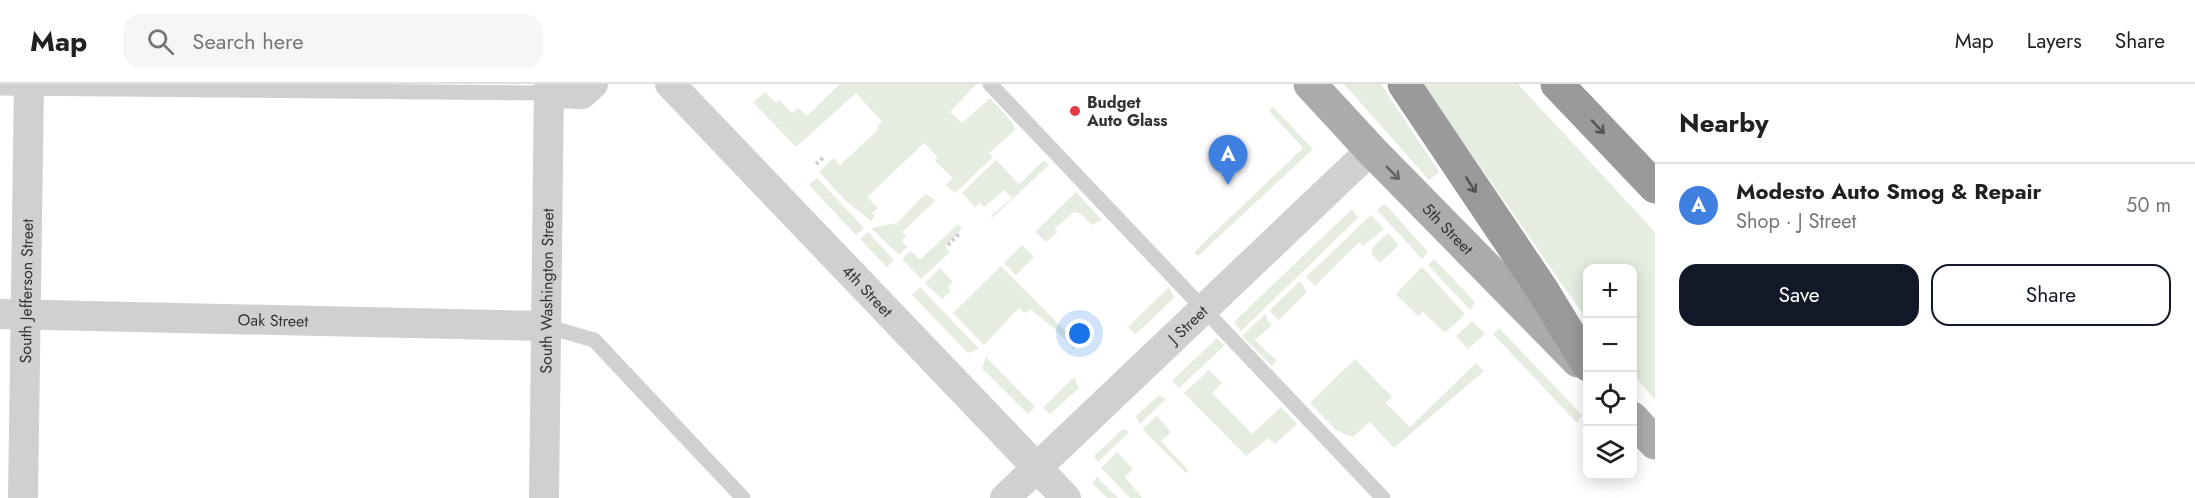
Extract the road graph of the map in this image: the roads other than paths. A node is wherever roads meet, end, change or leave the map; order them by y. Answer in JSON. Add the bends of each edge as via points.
{"nodes":[{"id":1,"x":592,"y":84,"type":"edge"},
{"id":2,"x":670,"y":84,"type":"edge"},
{"id":3,"x":990,"y":84,"type":"edge"},
{"id":4,"x":1311,"y":84,"type":"edge"},
{"id":5,"x":1404,"y":84,"type":"edge"},
{"id":6,"x":1557,"y":84,"type":"edge"},
{"id":7,"x":19,"y":87,"type":"edge"},
{"id":8,"x":549,"y":89,"type":"edge"},
{"id":9,"x":1371,"y":150,"type":"junction"},
{"id":10,"x":1655,"y":187,"type":"edge"},
{"id":11,"x":1202,"y":308,"type":"junction"},
{"id":12,"x":13,"y":314,"type":"edge"},
{"id":13,"x":545,"y":326,"type":"junction"},
{"id":14,"x":1583,"y":361,"type":"edge"},
{"id":15,"x":1583,"y":364,"type":"edge"},
{"id":16,"x":1637,"y":423,"type":"edge"},
{"id":17,"x":1655,"y":443,"type":"edge"},
{"id":18,"x":1038,"y":468,"type":"junction"},
{"id":19,"x":23,"y":498,"type":"edge"},
{"id":20,"x":544,"y":498,"type":"edge"},
{"id":21,"x":743,"y":498,"type":"edge"},
{"id":22,"x":1005,"y":498,"type":"edge"},
{"id":23,"x":1066,"y":498,"type":"edge"},
{"id":24,"x":1383,"y":498,"type":"edge"}],
"edges":[{"from":1,"to":8,"type":"street","via":[[582,94]]},
{"from":2,"to":18,"type":"street","name":"4th Street"},
{"from":3,"to":11,"type":"lane"},
{"from":4,"to":9,"type":"main road","name":"5th Street"},
{"from":5,"to":14,"type":"highway","one_way":true,"via":[[1543,291]]},
{"from":6,"to":10,"type":"highway","one_way":true},
{"from":7,"to":8,"type":"lane"},
{"from":7,"to":12,"type":"street","name":"South Jefferson Street"},
{"from":8,"to":13,"type":"street","name":"South Washington Street"},
{"from":9,"to":11,"type":"street","name":"J Street"},
{"from":9,"to":15,"type":"main road","name":"5th Street","one_way":true},
{"from":11,"to":18,"type":"street","name":"J Street"},
{"from":11,"to":24,"type":"lane"},
{"from":12,"to":13,"type":"street","name":"Oak Street"},
{"from":12,"to":19,"type":"street","name":"South Jefferson Street"},
{"from":13,"to":20,"type":"street","name":"South Washington Street"},
{"from":13,"to":21,"type":"lane","via":[[594,340]]},
{"from":16,"to":17,"type":"main road"},
{"from":18,"to":22,"type":"street","name":"J Street"},
{"from":18,"to":23,"type":"street","name":"4th Street"}]}
